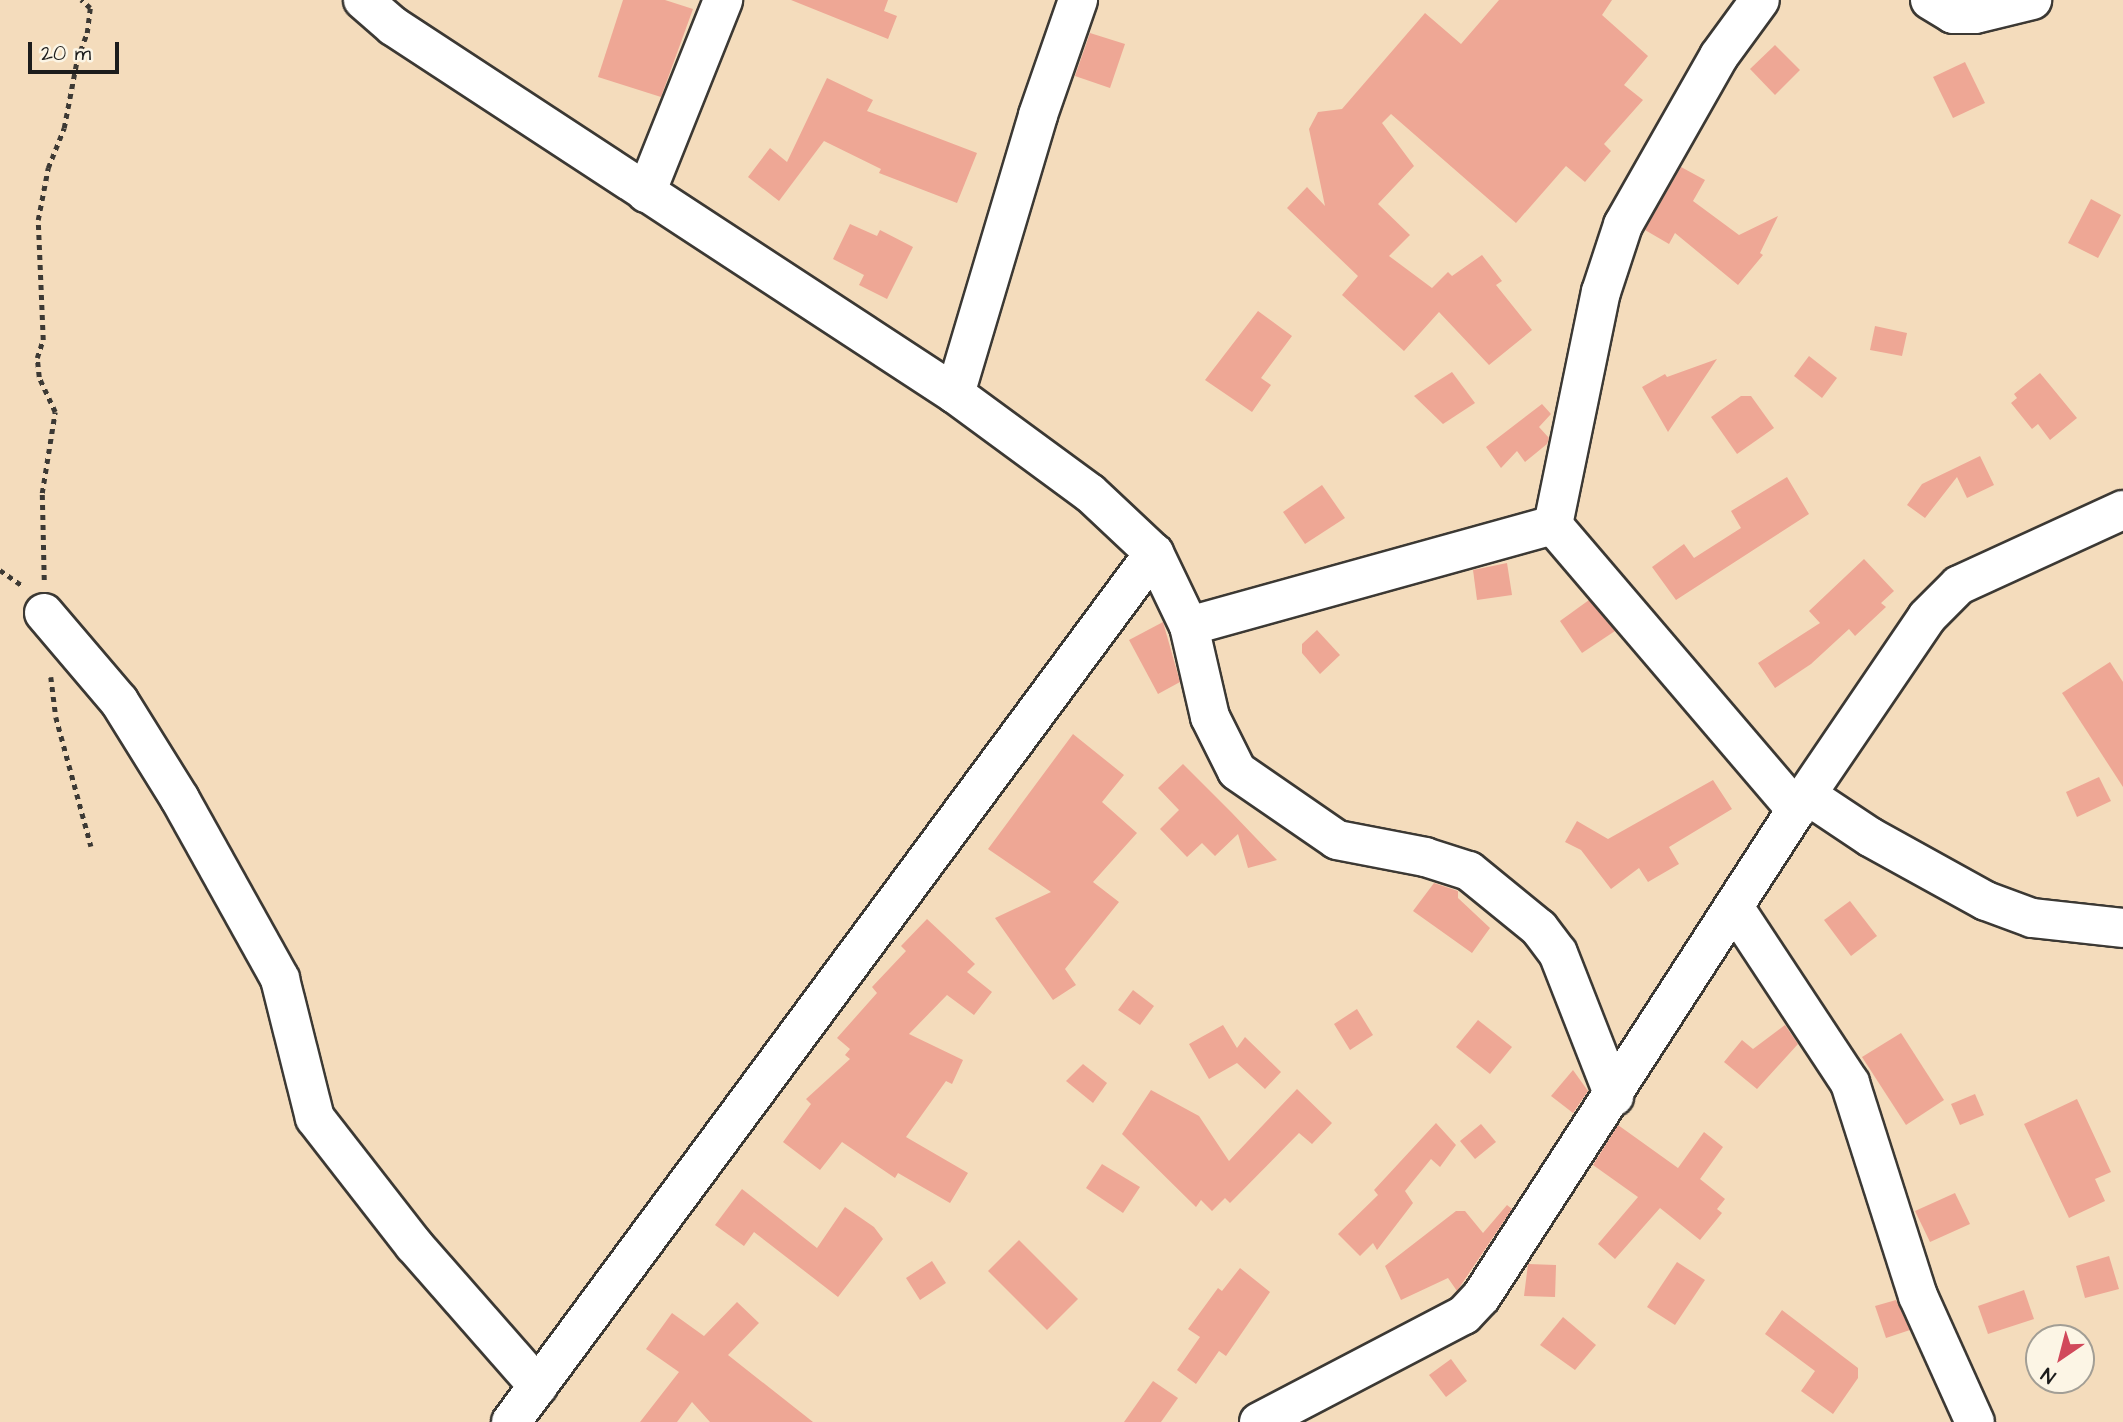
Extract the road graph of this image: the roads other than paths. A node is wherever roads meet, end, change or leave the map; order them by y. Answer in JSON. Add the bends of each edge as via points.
{"nodes":[{"id":1,"x":363,"y":0,"type":"edge"},
{"id":2,"x":723,"y":0,"type":"edge"},
{"id":3,"x":1079,"y":0,"type":"edge"},
{"id":4,"x":1760,"y":0,"type":"edge"},
{"id":5,"x":1930,"y":0,"type":"edge"},
{"id":6,"x":2032,"y":0,"type":"edge"},
{"id":7,"x":397,"y":13,"type":"edge"},
{"id":8,"x":646,"y":193,"type":"junction"},
{"id":9,"x":955,"y":394,"type":"junction"},
{"id":10,"x":2123,"y":510,"type":"edge"},
{"id":11,"x":1553,"y":525,"type":"junction"},
{"id":12,"x":1154,"y":554,"type":"junction"},
{"id":13,"x":44,"y":613,"type":"road end"},
{"id":14,"x":1189,"y":626,"type":"junction"},
{"id":15,"x":1801,"y":803,"type":"junction"},
{"id":16,"x":1734,"y":907,"type":"junction"},
{"id":17,"x":2123,"y":928,"type":"edge"},
{"id":18,"x":1614,"y":1096,"type":"junction"},
{"id":19,"x":538,"y":1386,"type":"junction"},
{"id":20,"x":511,"y":1422,"type":"edge"},
{"id":21,"x":1259,"y":1422,"type":"edge"},
{"id":22,"x":1975,"y":1422,"type":"edge"}],
"edges":[{"from":1,"to":7,"type":"street"},
{"from":2,"to":8,"type":"street"},
{"from":3,"to":9,"type":"street","via":[[1038,115]]},
{"from":4,"to":11,"type":"street","via":[[1719,56],[1623,225],[1601,292]]},
{"from":5,"to":6,"type":"street","via":[[1953,15]]},
{"from":7,"to":8,"type":"street"},
{"from":8,"to":9,"type":"street"},
{"from":9,"to":12,"type":"street","via":[[1090,493]]},
{"from":10,"to":15,"type":"street","via":[[1958,585],[1927,617]]},
{"from":11,"to":14,"type":"street"},
{"from":11,"to":15,"type":"street"},
{"from":12,"to":14,"type":"street"},
{"from":12,"to":19,"type":"street"},
{"from":13,"to":19,"type":"street","via":[[119,701],[180,799],[280,979],[315,1118],[414,1245]]},
{"from":14,"to":18,"type":"street","via":[[1210,717],[1237,771],[1337,840],[1425,857],[1469,871],[1539,929],[1558,953]]},
{"from":15,"to":16,"type":"street"},
{"from":15,"to":17,"type":"street","via":[[1986,901],[2032,918]]},
{"from":16,"to":18,"type":"street"},
{"from":16,"to":22,"type":"street","via":[[1850,1083],[1917,1296]]},
{"from":18,"to":21,"type":"street","via":[[1481,1297],[1464,1315]]},
{"from":19,"to":20,"type":"street"}]}
